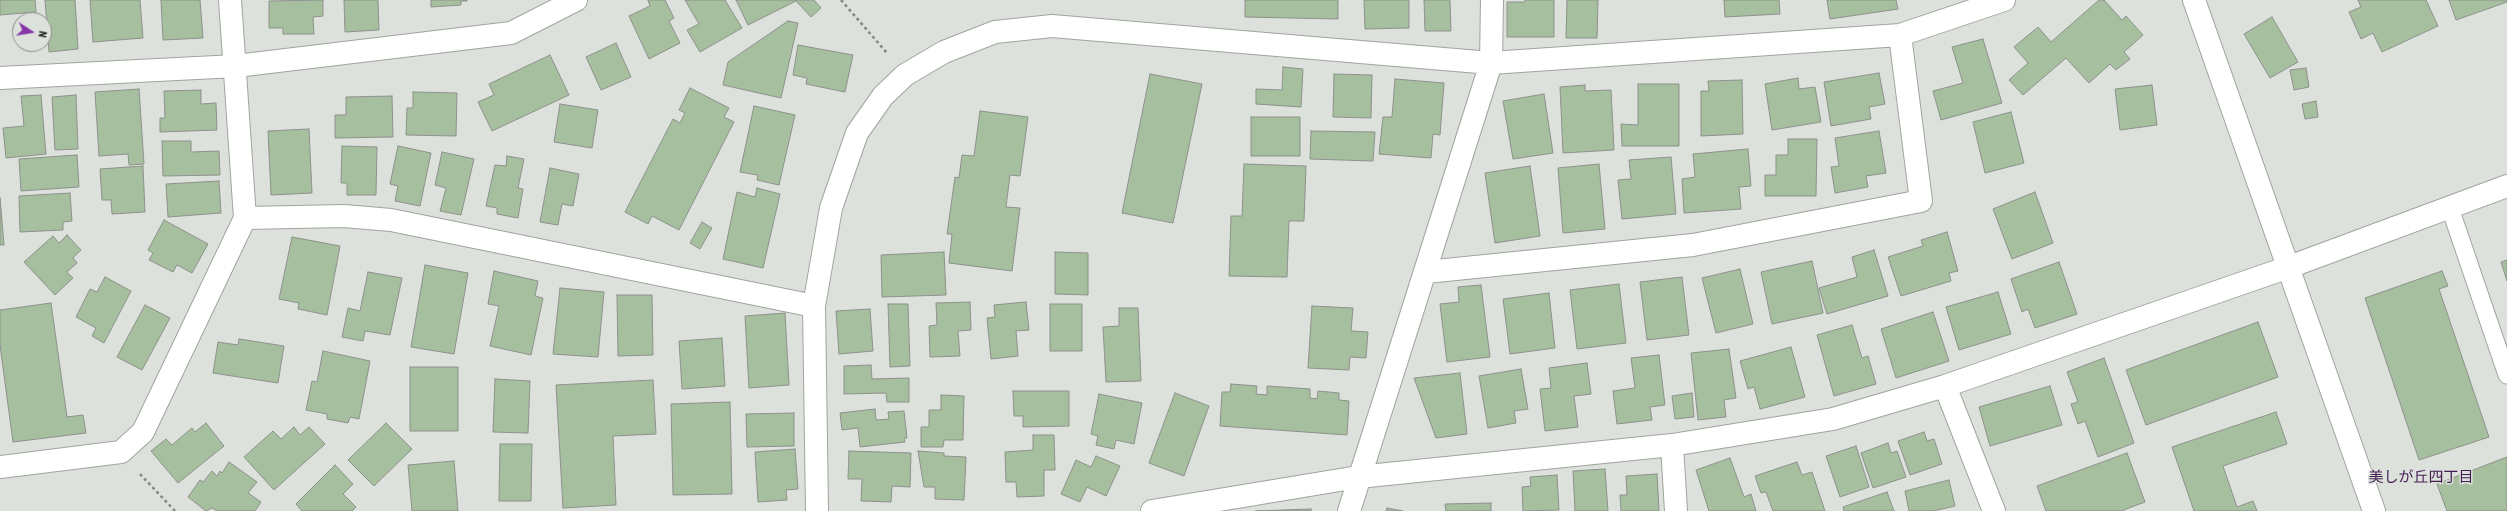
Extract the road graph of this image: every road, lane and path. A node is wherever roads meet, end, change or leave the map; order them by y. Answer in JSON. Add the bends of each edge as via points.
{"nodes":[{"id":1,"x":230,"y":0,"type":"edge"},
{"id":2,"x":576,"y":0,"type":"edge"},
{"id":3,"x":842,"y":0,"type":"edge"},
{"id":4,"x":1492,"y":0,"type":"edge"},
{"id":5,"x":2004,"y":0,"type":"edge"},
{"id":6,"x":2194,"y":0,"type":"edge"},
{"id":7,"x":1900,"y":35,"type":"junction"},
{"id":8,"x":1491,"y":63,"type":"junction"},
{"id":9,"x":236,"y":66,"type":"junction"},
{"id":10,"x":905,"y":75,"type":"junction"},
{"id":11,"x":0,"y":78,"type":"edge"},
{"id":12,"x":2507,"y":186,"type":"edge"},
{"id":13,"x":2450,"y":208,"type":"junction"},
{"id":14,"x":245,"y":218,"type":"junction"},
{"id":15,"x":2289,"y":267,"type":"junction"},
{"id":16,"x":1426,"y":272,"type":"junction"},
{"id":17,"x":814,"y":306,"type":"junction"},
{"id":18,"x":2507,"y":375,"type":"edge"},
{"id":19,"x":1945,"y":386,"type":"junction"},
{"id":20,"x":1672,"y":445,"type":"junction"},
{"id":21,"x":0,"y":467,"type":"edge"},
{"id":22,"x":137,"y":471,"type":"dead end"},
{"id":23,"x":1358,"y":477,"type":"junction"},
{"id":24,"x":176,"y":511,"type":"edge"},
{"id":25,"x":817,"y":511,"type":"edge"},
{"id":26,"x":1152,"y":511,"type":"edge"},
{"id":27,"x":1349,"y":511,"type":"edge"},
{"id":28,"x":1676,"y":511,"type":"edge"},
{"id":29,"x":1994,"y":511,"type":"edge"},
{"id":30,"x":2374,"y":511,"type":"edge"}],
"edges":[{"from":1,"to":9,"type":"street"},
{"from":2,"to":9,"type":"street","via":[[511,33]]},
{"from":3,"to":10,"type":"path"},
{"from":4,"to":8,"type":"street"},
{"from":5,"to":7,"type":"street"},
{"from":6,"to":15,"type":"street"},
{"from":7,"to":8,"type":"street"},
{"from":7,"to":16,"type":"street","via":[[1921,201],[1694,245]]},
{"from":8,"to":10,"type":"street","via":[[1052,26],[996,32],[944,52]]},
{"from":8,"to":16,"type":"street"},
{"from":9,"to":11,"type":"street"},
{"from":9,"to":14,"type":"street"},
{"from":10,"to":17,"type":"street","via":[[883,96],[857,133],[831,208]]},
{"from":12,"to":13,"type":"street"},
{"from":13,"to":15,"type":"street"},
{"from":13,"to":18,"type":"lane"},
{"from":14,"to":17,"type":"street","via":[[344,216],[391,220]]},
{"from":14,"to":21,"type":"street","via":[[143,432],[121,452]]},
{"from":15,"to":19,"type":"street"},
{"from":15,"to":30,"type":"street"},
{"from":16,"to":23,"type":"street"},
{"from":17,"to":25,"type":"street"},
{"from":19,"to":20,"type":"street","via":[[1833,419]]},
{"from":19,"to":29,"type":"street"},
{"from":20,"to":23,"type":"street"},
{"from":20,"to":28,"type":"street"},
{"from":22,"to":24,"type":"path"},
{"from":23,"to":26,"type":"street"},
{"from":23,"to":27,"type":"street"}]}
